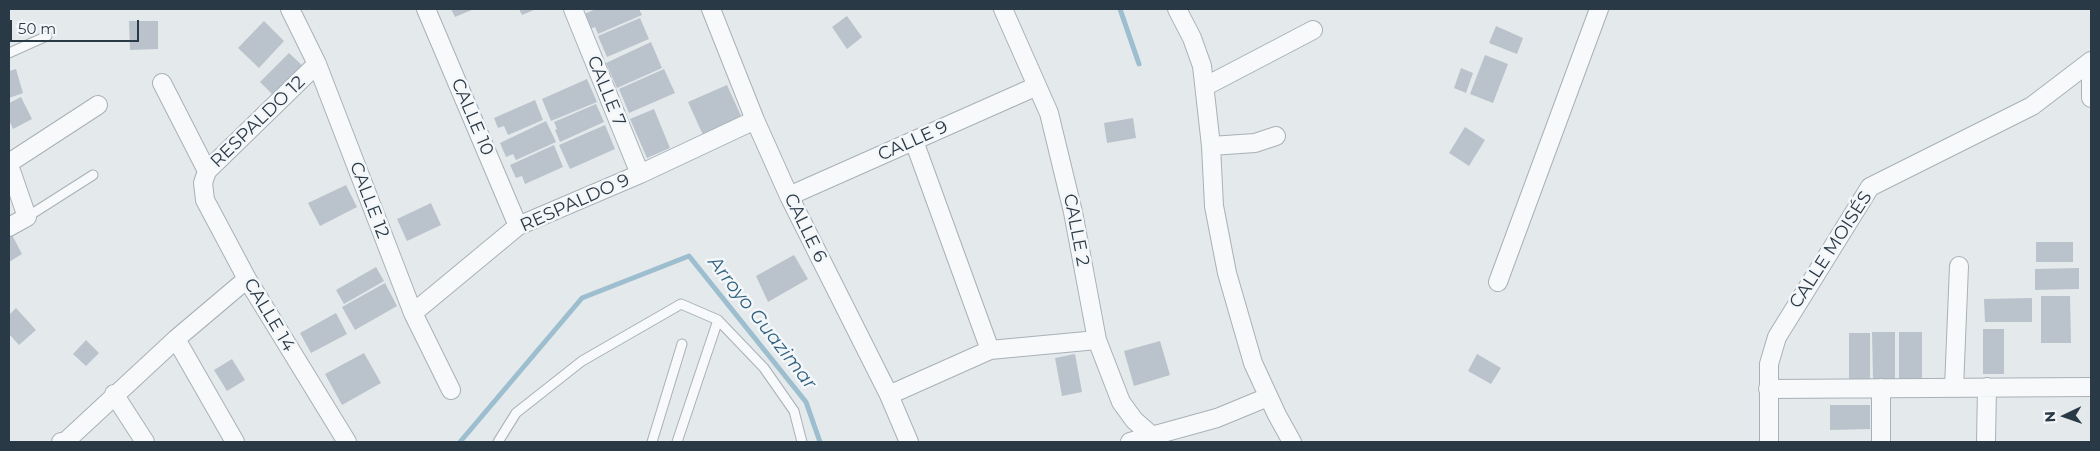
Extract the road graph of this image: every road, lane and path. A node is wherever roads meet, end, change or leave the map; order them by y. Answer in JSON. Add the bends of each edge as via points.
{"nodes":[{"id":1,"x":290,"y":9,"type":"edge"},
{"id":2,"x":426,"y":9,"type":"edge"},
{"id":3,"x":573,"y":9,"type":"edge"},
{"id":4,"x":710,"y":9,"type":"edge"},
{"id":5,"x":1003,"y":9,"type":"edge"},
{"id":6,"x":1599,"y":9,"type":"edge"},
{"id":7,"x":1179,"y":12,"type":"edge"},
{"id":8,"x":1313,"y":30,"type":"dead end"},
{"id":9,"x":47,"y":36,"type":"dead end"},
{"id":10,"x":9,"y":53,"type":"edge"},
{"id":11,"x":2091,"y":61,"type":"edge"},
{"id":12,"x":317,"y":64,"type":"junction"},
{"id":13,"x":162,"y":83,"type":"dead end"},
{"id":14,"x":1036,"y":86,"type":"junction"},
{"id":15,"x":1206,"y":86,"type":"junction"},
{"id":16,"x":2091,"y":98,"type":"edge"},
{"id":17,"x":98,"y":105,"type":"dead end"},
{"id":18,"x":755,"y":120,"type":"junction"},
{"id":19,"x":1276,"y":136,"type":"dead end"},
{"id":20,"x":914,"y":141,"type":"junction"},
{"id":21,"x":1211,"y":146,"type":"junction"},
{"id":22,"x":9,"y":164,"type":"edge"},
{"id":23,"x":640,"y":174,"type":"junction"},
{"id":24,"x":94,"y":175,"type":"dead end"},
{"id":25,"x":205,"y":177,"type":"junction"},
{"id":26,"x":789,"y":196,"type":"junction"},
{"id":27,"x":27,"y":217,"type":"junction"},
{"id":28,"x":518,"y":226,"type":"junction"},
{"id":29,"x":9,"y":227,"type":"edge"},
{"id":30,"x":1959,"y":266,"type":"dead end"},
{"id":31,"x":247,"y":279,"type":"junction"},
{"id":32,"x":1498,"y":282,"type":"dead end"},
{"id":33,"x":413,"y":314,"type":"junction"},
{"id":34,"x":718,"y":320,"type":"junction"},
{"id":35,"x":176,"y":339,"type":"junction"},
{"id":36,"x":1097,"y":340,"type":"junction"},
{"id":37,"x":682,"y":344,"type":"dead end"},
{"id":38,"x":990,"y":350,"type":"junction"},
{"id":39,"x":1987,"y":387,"type":"junction"},
{"id":40,"x":2091,"y":387,"type":"edge"},
{"id":41,"x":1881,"y":388,"type":"junction"},
{"id":42,"x":1954,"y":388,"type":"junction"},
{"id":43,"x":1768,"y":389,"type":"junction"},
{"id":44,"x":451,"y":390,"type":"dead end"},
{"id":45,"x":114,"y":394,"type":"junction"},
{"id":46,"x":889,"y":395,"type":"junction"},
{"id":47,"x":1268,"y":397,"type":"junction"},
{"id":48,"x":1154,"y":439,"type":"edge"},
{"id":49,"x":64,"y":442,"type":"edge"},
{"id":50,"x":145,"y":442,"type":"edge"},
{"id":51,"x":235,"y":442,"type":"edge"},
{"id":52,"x":347,"y":442,"type":"edge"},
{"id":53,"x":498,"y":442,"type":"edge"},
{"id":54,"x":652,"y":442,"type":"edge"},
{"id":55,"x":677,"y":442,"type":"edge"},
{"id":56,"x":802,"y":442,"type":"edge"},
{"id":57,"x":909,"y":442,"type":"edge"},
{"id":58,"x":1130,"y":442,"type":"edge"},
{"id":59,"x":1292,"y":442,"type":"edge"},
{"id":60,"x":1769,"y":442,"type":"edge"},
{"id":61,"x":1881,"y":442,"type":"edge"},
{"id":62,"x":1986,"y":442,"type":"edge"}],
"edges":[{"from":1,"to":12,"type":"street","name":"CALLE 12"},
{"from":2,"to":28,"type":"street","name":"CALLE 10"},
{"from":3,"to":23,"type":"street","name":"CALLE 7"},
{"from":4,"to":18,"type":"street","name":"CALLE 6"},
{"from":5,"to":14,"type":"street","name":"CALLE 2"},
{"from":6,"to":32,"type":"street"},
{"from":7,"to":15,"type":"street","via":[[1192,38]]},
{"from":8,"to":15,"type":"street"},
{"from":9,"to":10,"type":"lane"},
{"from":11,"to":16,"type":"street"},
{"from":11,"to":43,"type":"street","name":"CALLE MOISÉS","via":[[2032,106],[1870,187],[1777,337],[1769,364]]},
{"from":12,"to":25,"type":"street","name":"RESPALDO 12"},
{"from":12,"to":33,"type":"street","name":"CALLE 12"},
{"from":13,"to":25,"type":"street","name":"CALLE 14"},
{"from":14,"to":20,"type":"street","name":"CALLE 9"},
{"from":14,"to":36,"type":"street","name":"CALLE 2","via":[[1049,113],[1073,212]]},
{"from":15,"to":21,"type":"street"},
{"from":17,"to":22,"type":"street"},
{"from":18,"to":23,"type":"street","name":"RESPALDO 9"},
{"from":18,"to":26,"type":"street","name":"CALLE 6"},
{"from":19,"to":21,"type":"street","via":[[1249,144]]},
{"from":20,"to":26,"type":"street","name":"CALLE 9"},
{"from":20,"to":38,"type":"street"},
{"from":21,"to":47,"type":"street","via":[[1214,206],[1227,273],[1253,363]]},
{"from":22,"to":27,"type":"street"},
{"from":23,"to":28,"type":"street","name":"RESPALDO 9"},
{"from":24,"to":27,"type":"lane"},
{"from":25,"to":31,"type":"street","name":"CALLE 14","via":[[205,200]]},
{"from":26,"to":46,"type":"street","name":"CALLE 6"},
{"from":27,"to":29,"type":"street"},
{"from":28,"to":33,"type":"street","name":"RESPALDO 9"},
{"from":30,"to":42,"type":"street"},
{"from":31,"to":35,"type":"street"},
{"from":31,"to":52,"type":"street","name":"CALLE 14"},
{"from":33,"to":44,"type":"street","name":"CALLE 12"},
{"from":34,"to":53,"type":"lane","via":[[681,304],[582,361],[516,413]]},
{"from":34,"to":55,"type":"lane"},
{"from":34,"to":56,"type":"lane","via":[[764,368],[794,411]]},
{"from":35,"to":45,"type":"street"},
{"from":35,"to":51,"type":"street"},
{"from":36,"to":38,"type":"street"},
{"from":36,"to":48,"type":"street","name":"CALLE 2","via":[[1121,402]]},
{"from":37,"to":54,"type":"lane"},
{"from":38,"to":46,"type":"street"},
{"from":39,"to":40,"type":"street"},
{"from":39,"to":42,"type":"street"},
{"from":39,"to":62,"type":"street"},
{"from":41,"to":42,"type":"street"},
{"from":41,"to":43,"type":"street"},
{"from":41,"to":61,"type":"street"},
{"from":43,"to":60,"type":"street","name":"CALLE MOISÉS"},
{"from":45,"to":49,"type":"street"},
{"from":45,"to":50,"type":"street"},
{"from":46,"to":57,"type":"street","name":"CALLE 6"},
{"from":47,"to":48,"type":"street"},
{"from":47,"to":59,"type":"street"},
{"from":48,"to":58,"type":"street"}]}
